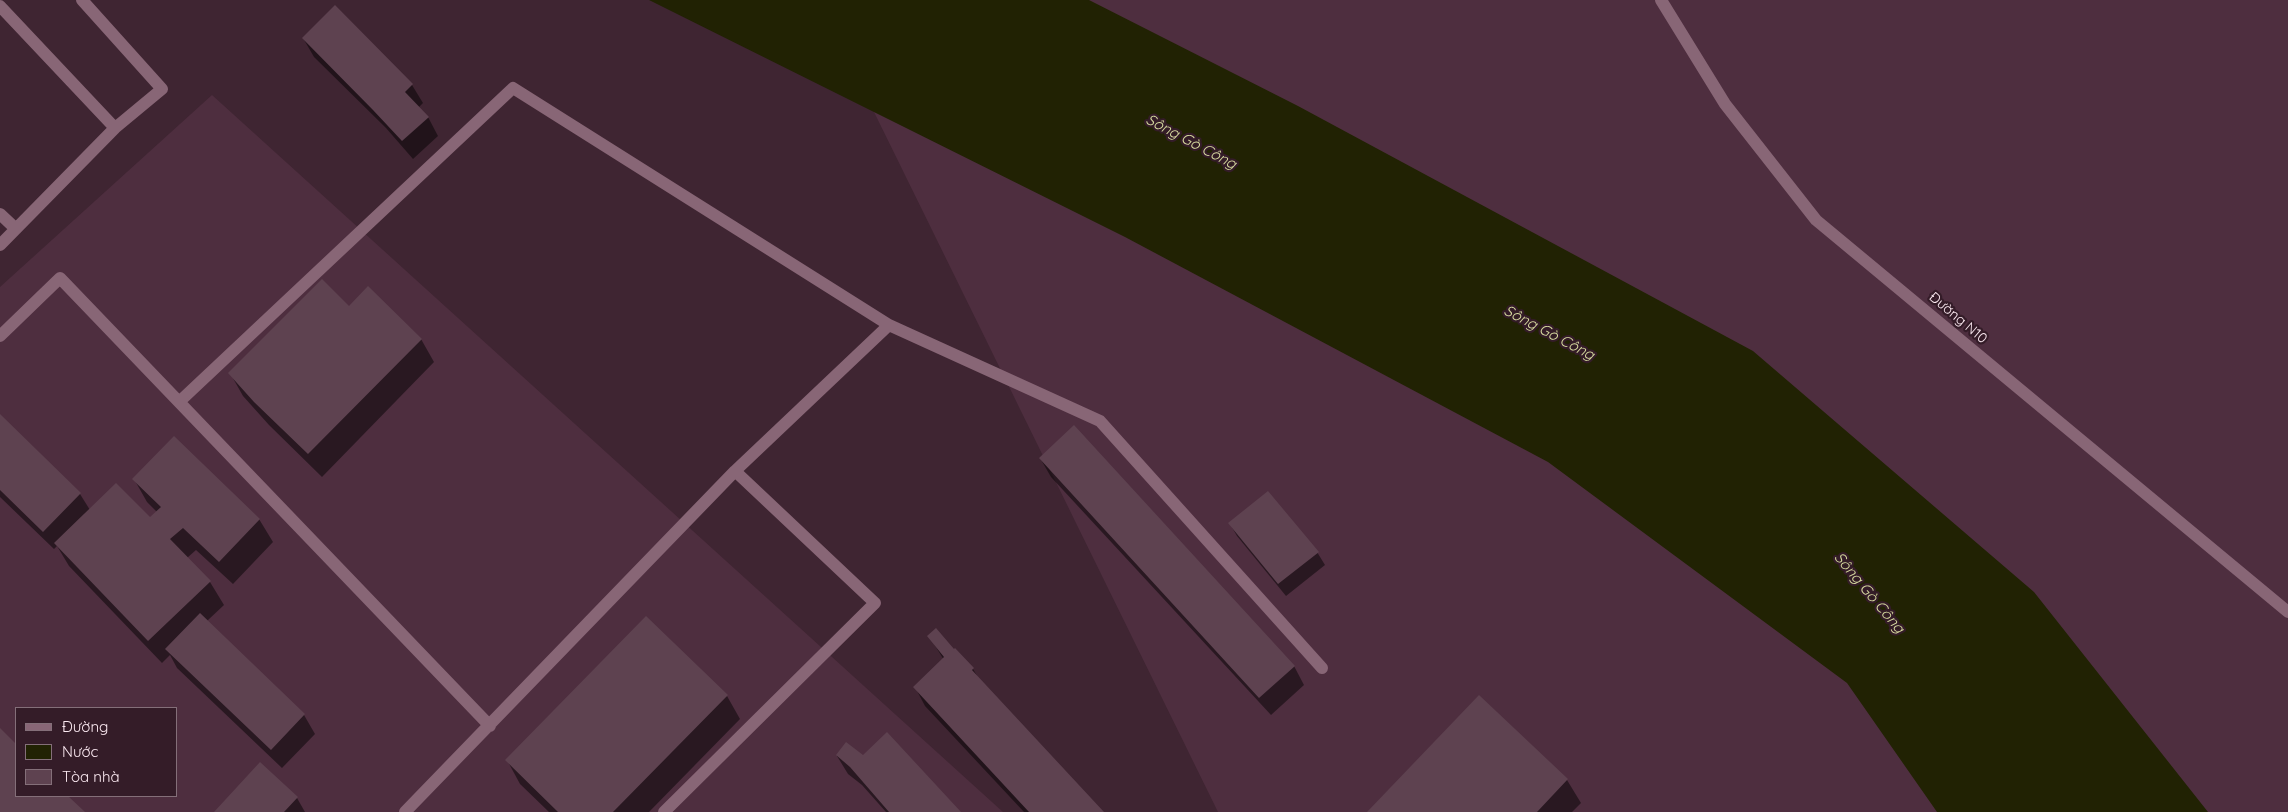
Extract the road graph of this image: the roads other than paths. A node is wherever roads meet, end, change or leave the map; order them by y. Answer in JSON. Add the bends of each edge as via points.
{"nodes":[{"id":1,"x":82,"y":0,"type":"edge"},
{"id":2,"x":1661,"y":0,"type":"edge"},
{"id":3,"x":0,"y":6,"type":"edge"},
{"id":4,"x":115,"y":128,"type":"junction"},
{"id":5,"x":0,"y":214,"type":"edge"},
{"id":6,"x":16,"y":228,"type":"junction"},
{"id":7,"x":0,"y":245,"type":"edge"},
{"id":8,"x":889,"y":325,"type":"junction"},
{"id":9,"x":0,"y":336,"type":"edge"},
{"id":10,"x":179,"y":402,"type":"junction"},
{"id":11,"x":735,"y":471,"type":"junction"},
{"id":12,"x":2288,"y":612,"type":"edge"},
{"id":13,"x":1322,"y":668,"type":"dead end"},
{"id":14,"x":490,"y":726,"type":"junction"},
{"id":15,"x":406,"y":812,"type":"edge"},
{"id":16,"x":664,"y":812,"type":"edge"}],
"edges":[{"from":1,"to":4,"type":"street","via":[[162,89]]},
{"from":2,"to":12,"type":"street","name":"Đường N10","via":[[1724,104],[1816,220]]},
{"from":3,"to":4,"type":"street"},
{"from":4,"to":6,"type":"street"},
{"from":5,"to":6,"type":"street"},
{"from":6,"to":7,"type":"street"},
{"from":8,"to":10,"type":"street","via":[[513,88]]},
{"from":8,"to":11,"type":"street"},
{"from":8,"to":13,"type":"street","via":[[1100,421]]},
{"from":9,"to":10,"type":"street","via":[[60,278]]},
{"from":10,"to":14,"type":"street"},
{"from":11,"to":14,"type":"street"},
{"from":11,"to":16,"type":"street","via":[[875,603]]},
{"from":14,"to":15,"type":"street"}]}
